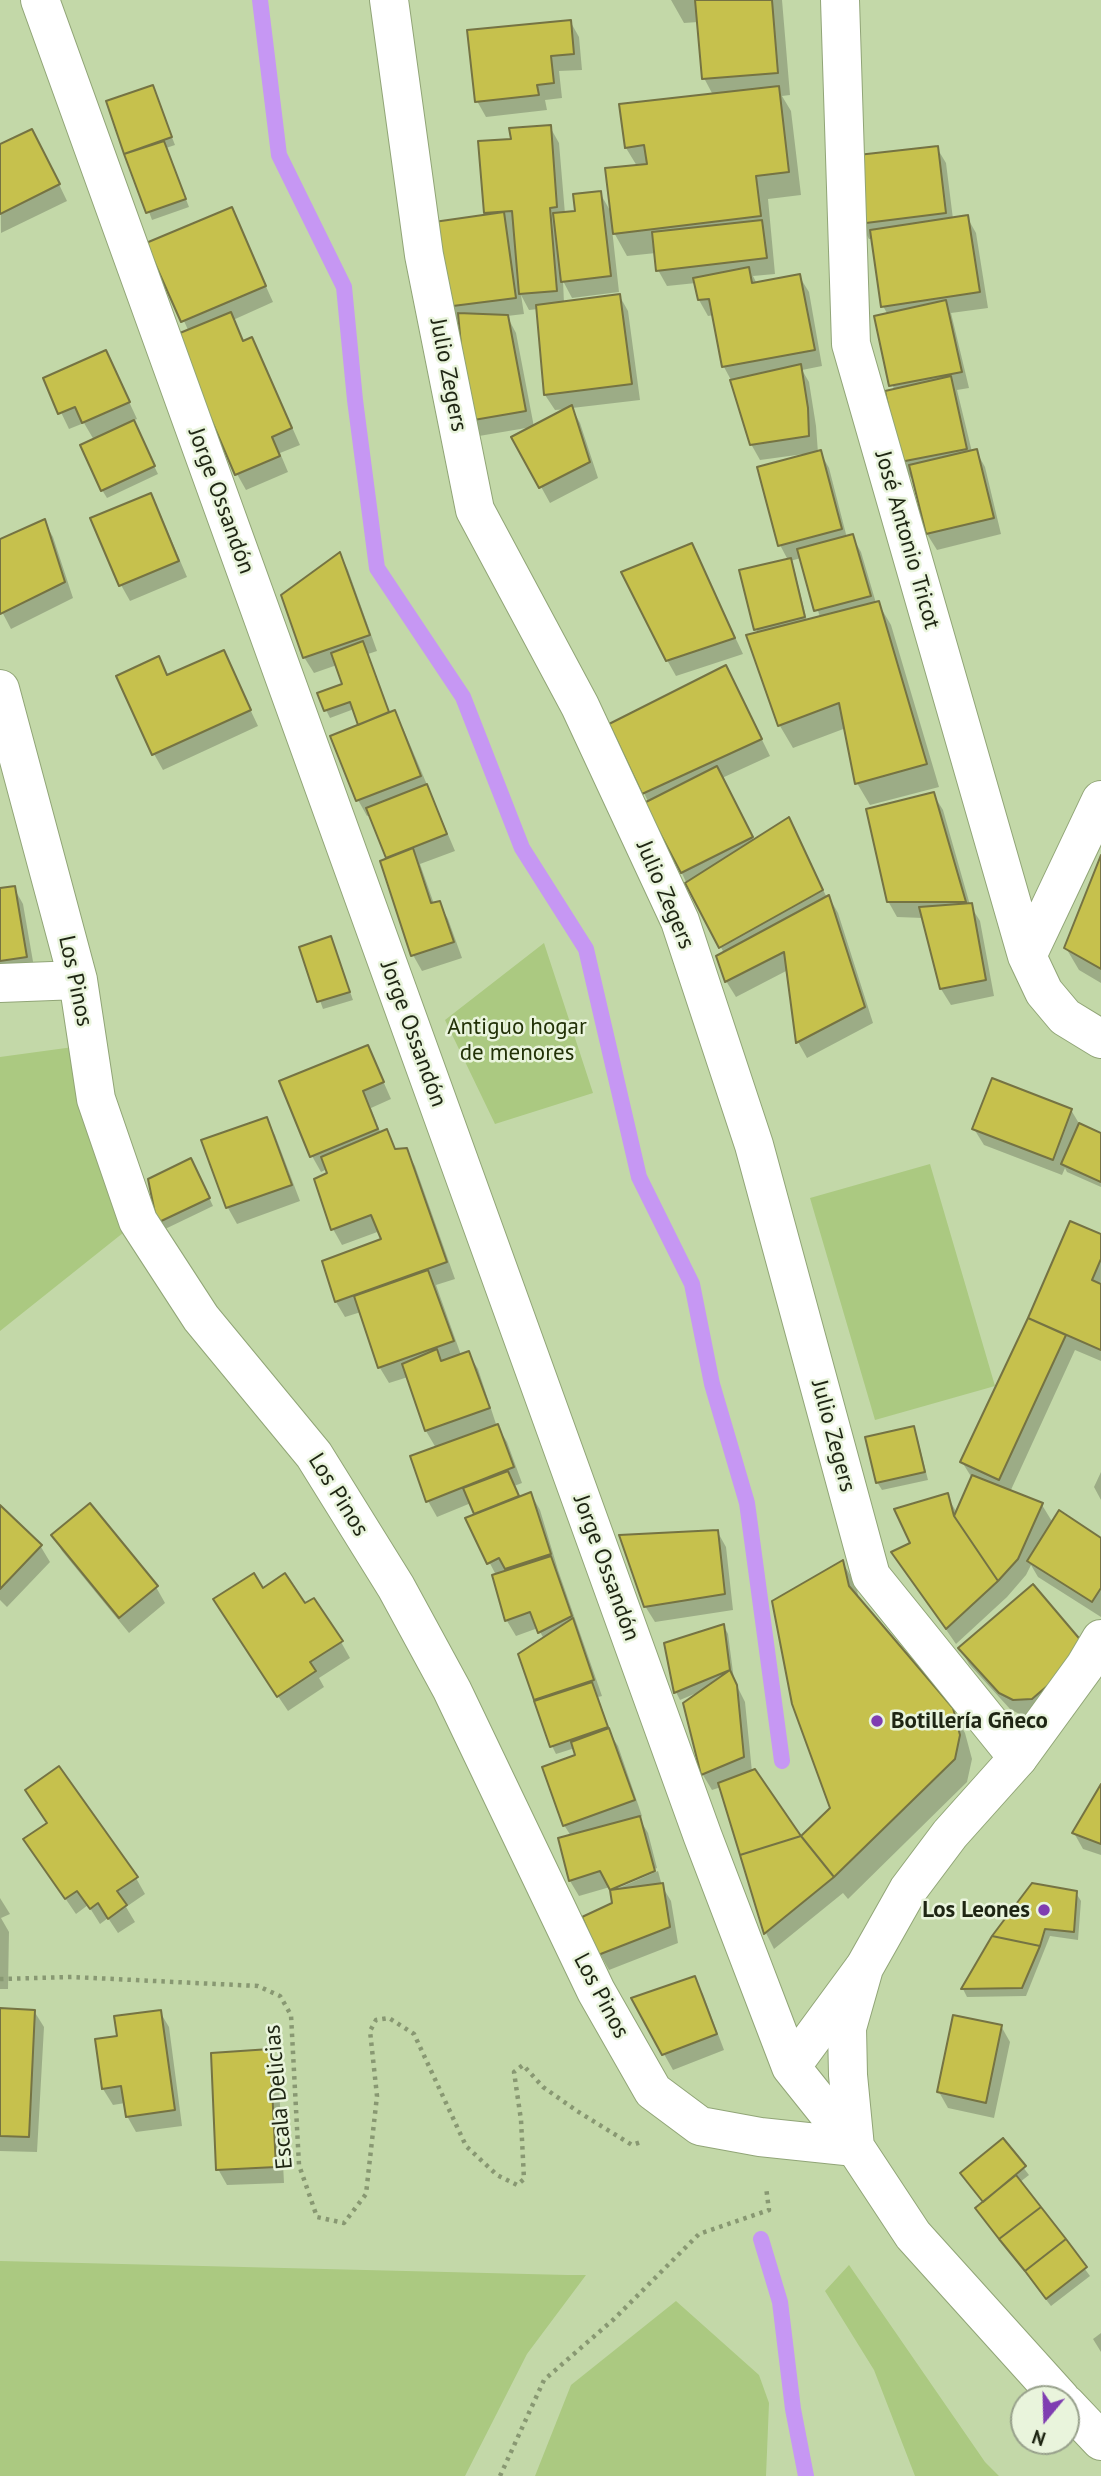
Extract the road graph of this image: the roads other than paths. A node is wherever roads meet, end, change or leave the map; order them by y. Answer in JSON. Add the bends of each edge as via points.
{"nodes":[{"id":1,"x":40,"y":0,"type":"edge"},
{"id":2,"x":390,"y":0,"type":"edge"},
{"id":3,"x":840,"y":0,"type":"edge"},
{"id":4,"x":0,"y":689,"type":"edge"},
{"id":5,"x":1101,"y":800,"type":"edge"},
{"id":6,"x":1027,"y":956,"type":"junction"},
{"id":7,"x":78,"y":980,"type":"junction"},
{"id":8,"x":0,"y":983,"type":"edge"},
{"id":9,"x":1101,"y":1039,"type":"edge"},
{"id":10,"x":1101,"y":1639,"type":"edge"},
{"id":11,"x":1018,"y":1758,"type":"junction"},
{"id":12,"x":864,"y":1968,"type":"junction"},
{"id":13,"x":791,"y":2067,"type":"junction"},
{"id":14,"x":855,"y":2147,"type":"junction"},
{"id":15,"x":1048,"y":2385,"type":"edge"},
{"id":16,"x":1080,"y":2419,"type":"edge"},
{"id":17,"x":1101,"y":2441,"type":"edge"}],
"edges":[{"from":1,"to":13,"type":"street","name":"Jorge Ossandón","via":[[703,1837]]},
{"from":2,"to":11,"type":"street","name":"Julio Zegers","via":[[424,255],[475,510],[580,706],[680,921],[754,1145],[871,1576]]},
{"from":3,"to":6,"type":"street","name":"José Antonio Tricot","via":[[851,345]]},
{"from":4,"to":7,"type":"street","name":"Los Pinos"},
{"from":5,"to":6,"type":"street"},
{"from":6,"to":9,"type":"street","name":"José Antonio Tricot","via":[[1044,992],[1065,1017]]},
{"from":7,"to":8,"type":"street"},
{"from":7,"to":14,"type":"street","name":"Los Pinos","via":[[96,1099],[138,1221],[201,1318],[314,1455],[396,1587],[452,1690],[596,1991],[653,2091],[699,2126]]},
{"from":10,"to":11,"type":"street"},
{"from":11,"to":12,"type":"street","via":[[950,1834],[908,1891]]},
{"from":12,"to":13,"type":"street"},
{"from":12,"to":14,"type":"street","via":[[846,2028]]},
{"from":13,"to":14,"type":"street","name":"Jorge Ossandón"},
{"from":14,"to":15,"type":"street","name":"Jorge Ossandón","via":[[913,2235]]},
{"from":16,"to":17,"type":"street"}]}
